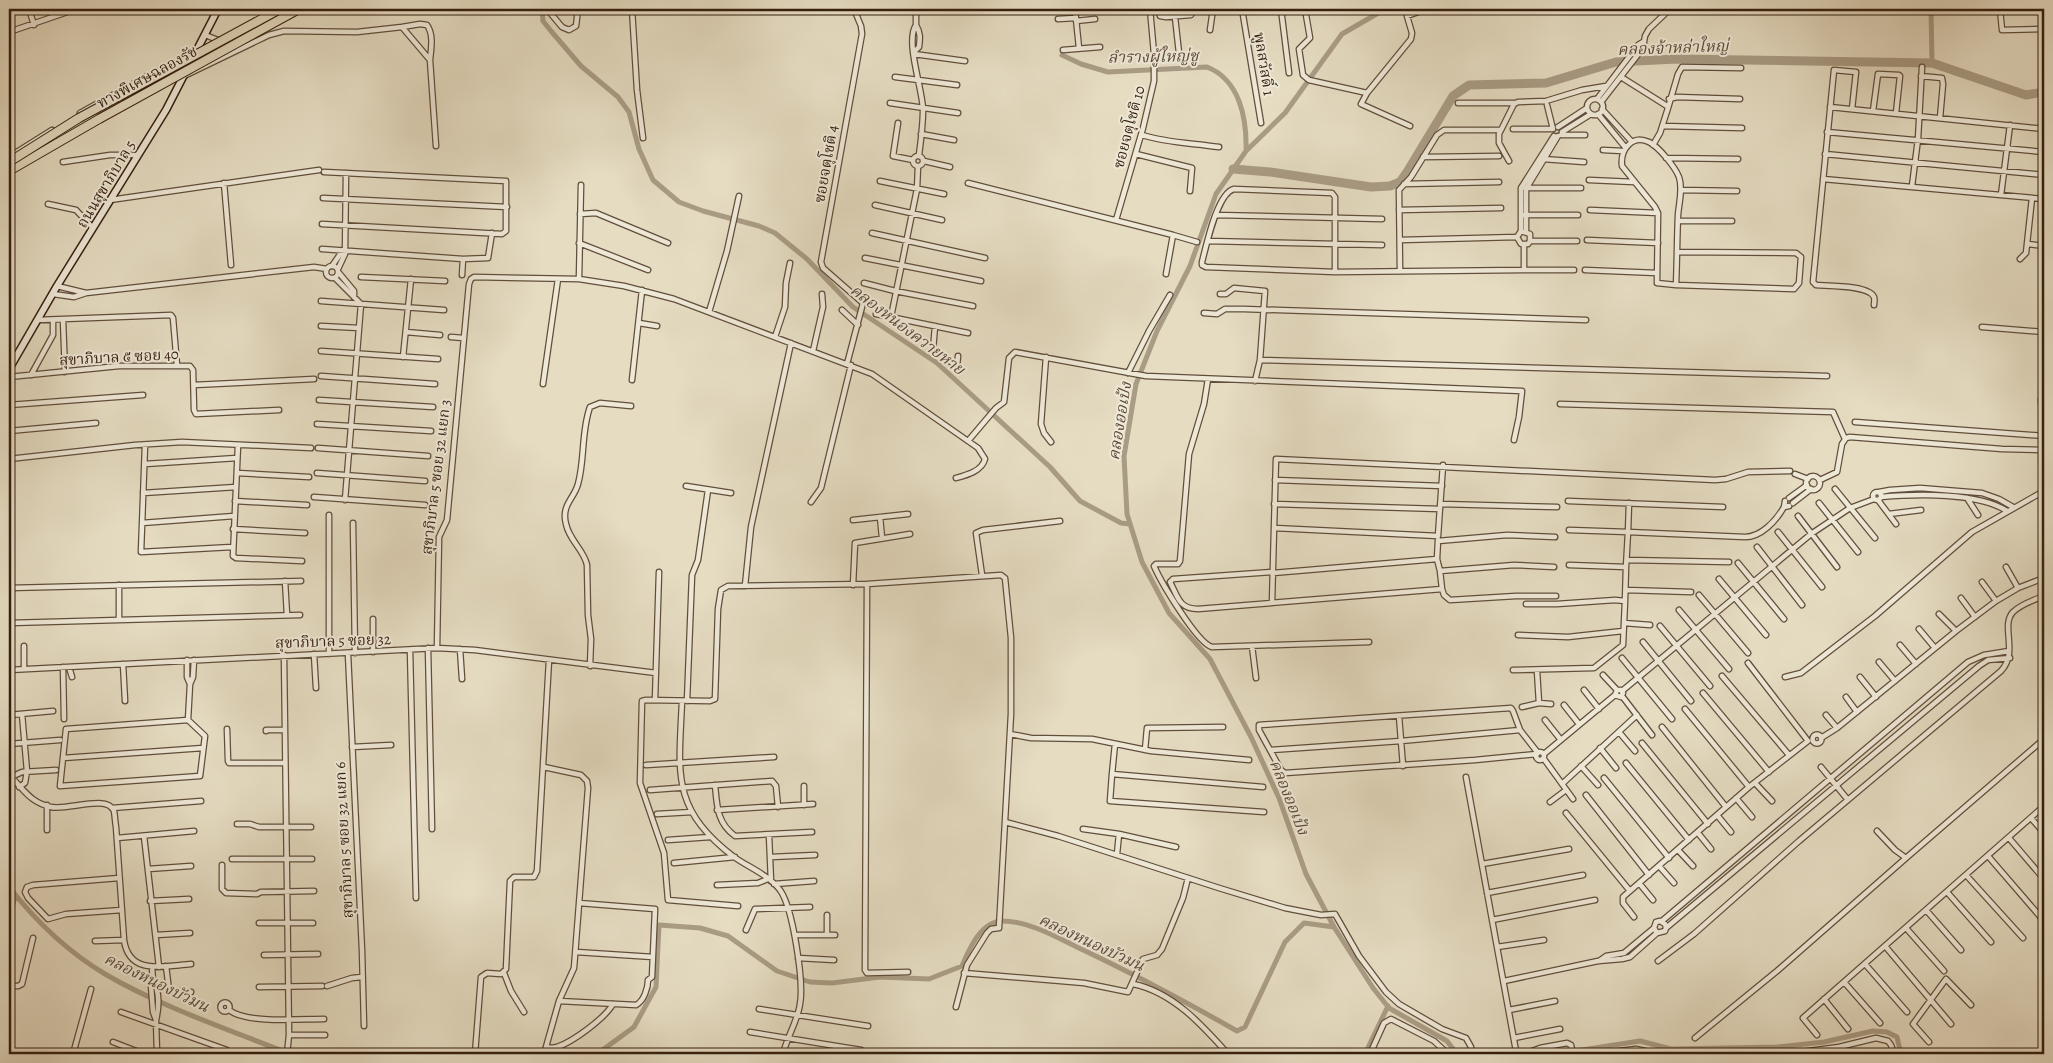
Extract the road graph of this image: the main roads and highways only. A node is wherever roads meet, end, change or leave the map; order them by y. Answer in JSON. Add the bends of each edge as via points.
{"nodes":[{"id":1,"x":218,"y":9,"type":"edge"},
{"id":2,"x":280,"y":9,"type":"edge"},
{"id":3,"x":299,"y":9,"type":"edge"},
{"id":4,"x":65,"y":138,"type":"junction"},
{"id":5,"x":9,"y":162,"type":"edge"},
{"id":6,"x":9,"y":171,"type":"edge"},
{"id":7,"x":9,"y":176,"type":"edge"},
{"id":8,"x":9,"y":369,"type":"edge"}],
"edges":[{"from":1,"to":8,"type":"main road","name":"ถนนสุขาภิบาล 5","via":[[166,110]]},
{"from":2,"to":5,"type":"highway","name":"ทางพิเศษฉลองรัช","bridge":true,"via":[[79,118]]},
{"from":3,"to":4,"type":"highway","name":"ทางพิเศษฉลองรัช","bridge":true},
{"from":4,"to":6,"type":"highway","name":"ทางพิเศษฉลองรัช"},
{"from":4,"to":7,"type":"highway"}]}
